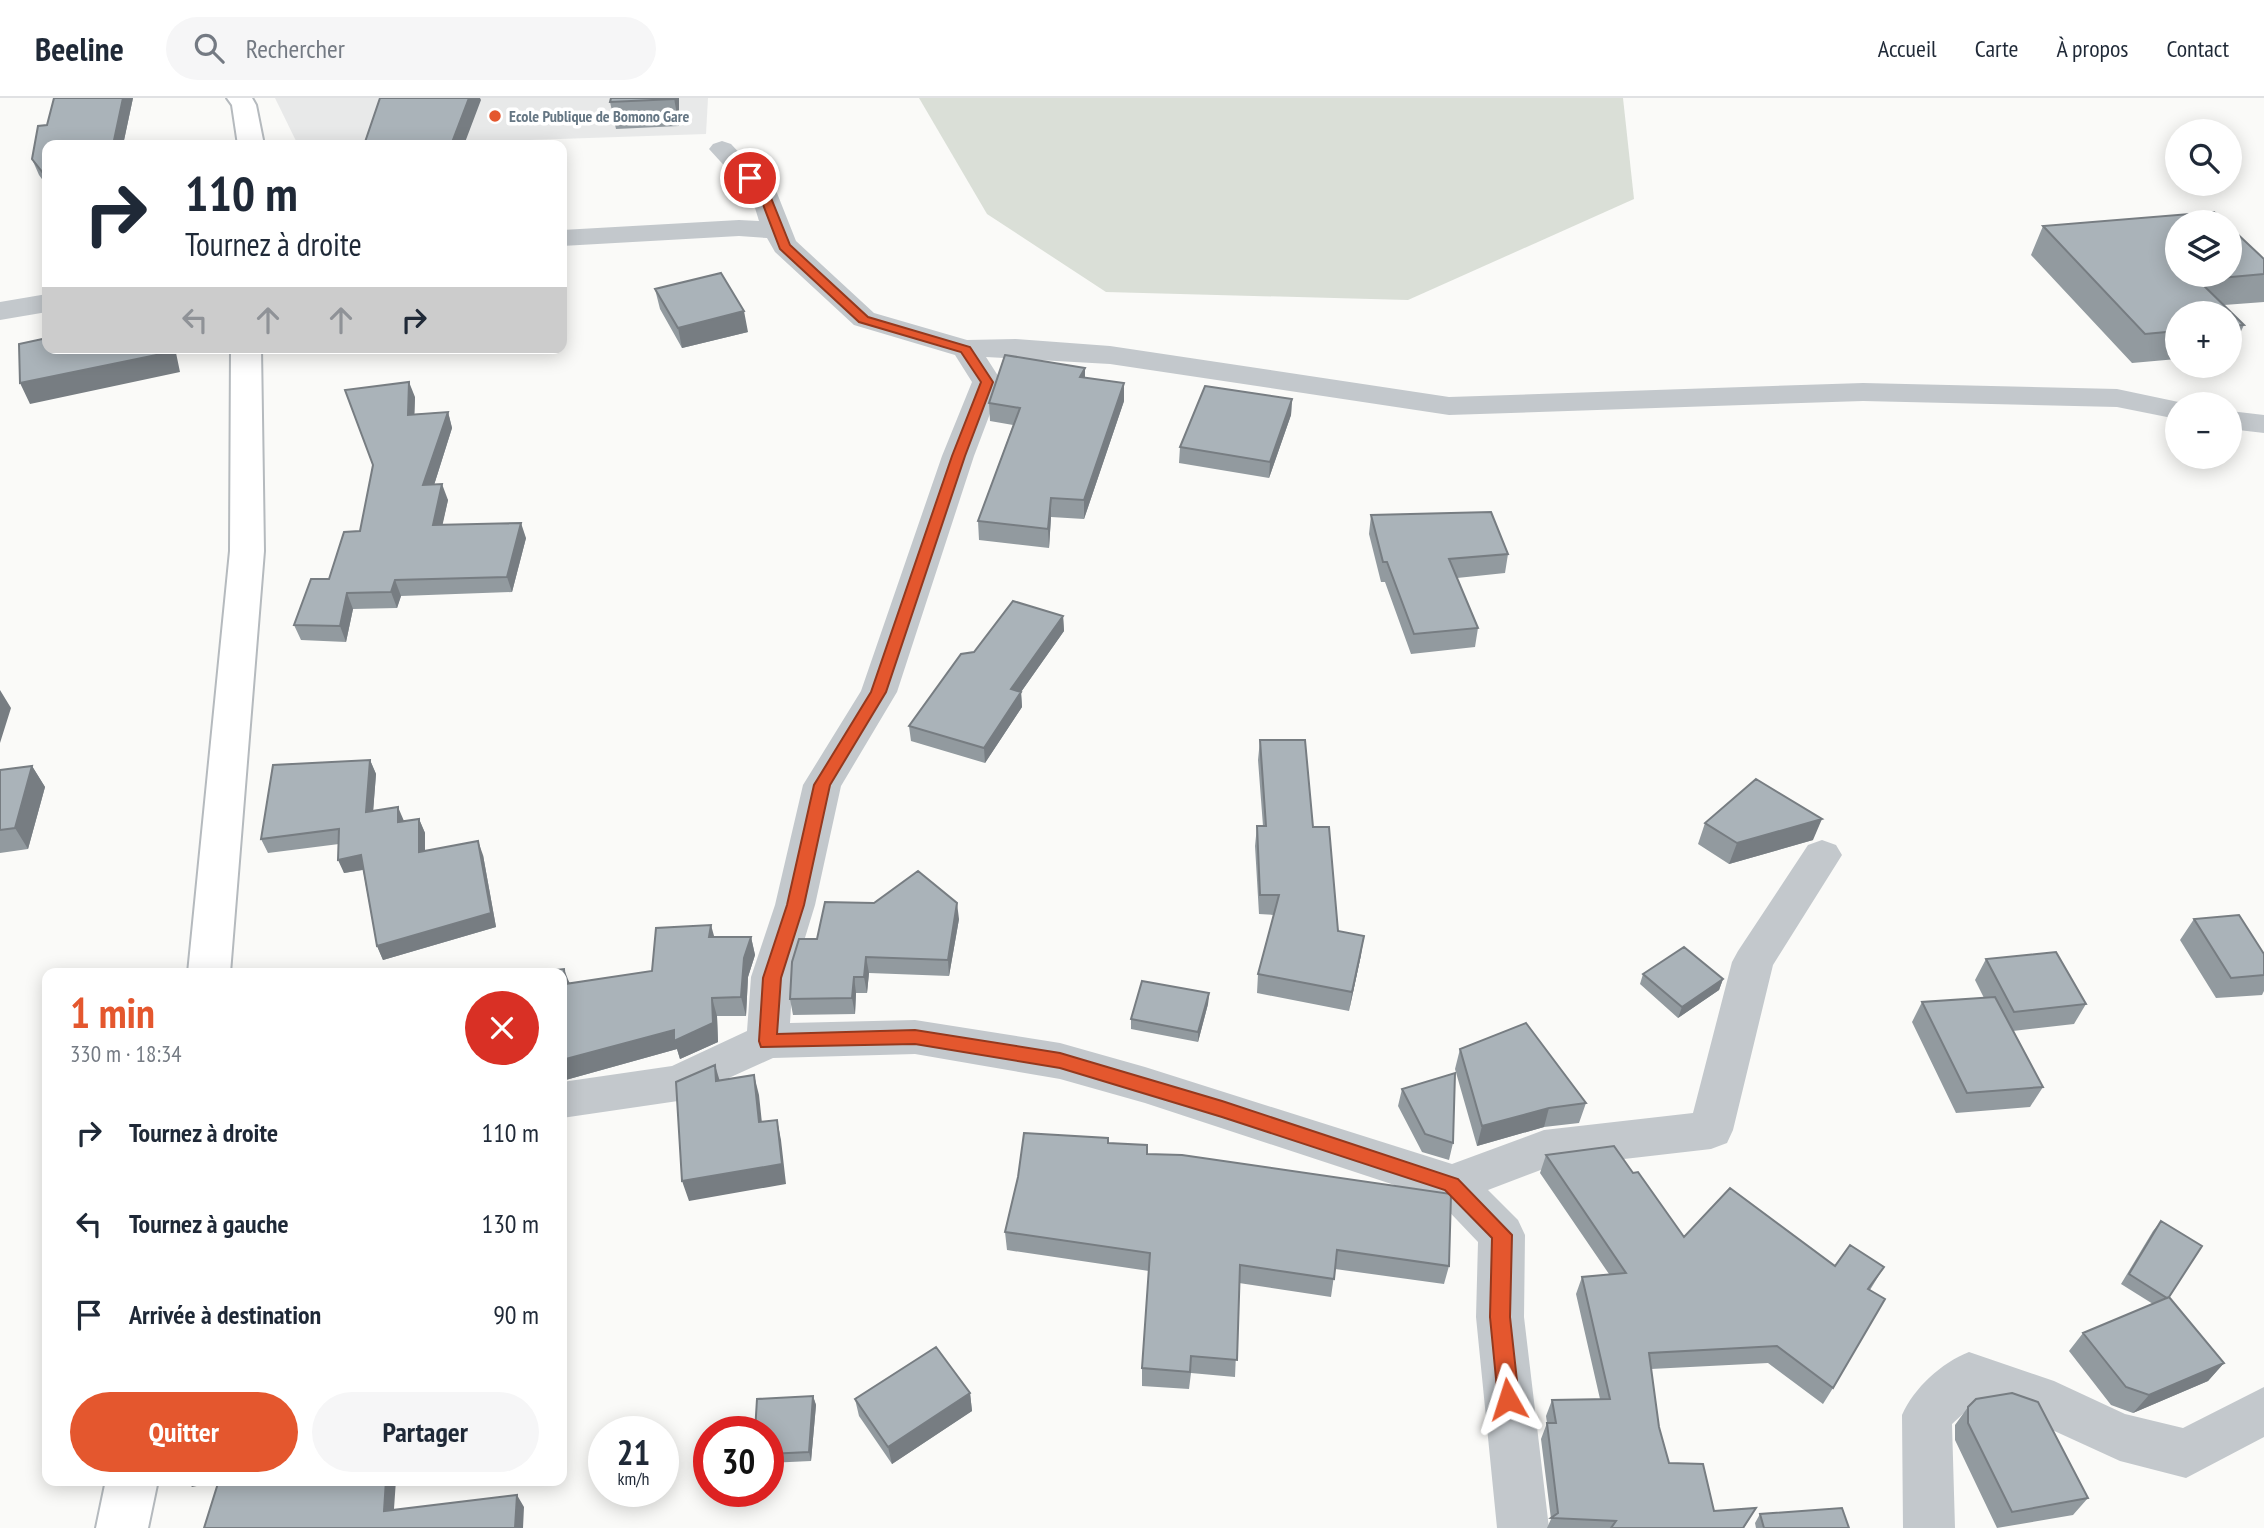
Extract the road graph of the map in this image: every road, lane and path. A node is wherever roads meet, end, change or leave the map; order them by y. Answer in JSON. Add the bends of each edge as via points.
{"nodes":[{"id":1,"x":245,"y":101,"type":"edge"},
{"id":2,"x":250,"y":140,"type":"edge"},
{"id":3,"x":722,"y":149,"type":"dead end"},
{"id":4,"x":776,"y":231,"type":"junction"},
{"id":5,"x":567,"y":238,"type":"edge"},
{"id":6,"x":42,"y":304,"type":"edge"},
{"id":7,"x":0,"y":311,"type":"edge"},
{"id":8,"x":965,"y":349,"type":"junction"},
{"id":9,"x":246,"y":354,"type":"edge"},
{"id":10,"x":2165,"y":408,"type":"edge"},
{"id":11,"x":2242,"y":421,"type":"edge"},
{"id":12,"x":2264,"y":424,"type":"edge"},
{"id":13,"x":1822,"y":855,"type":"dead end"},
{"id":14,"x":209,"y":968,"type":"edge"},
{"id":15,"x":768,"y":1041,"type":"junction"},
{"id":16,"x":567,"y":1099,"type":"edge"},
{"id":17,"x":1452,"y":1184,"type":"junction"},
{"id":18,"x":2264,"y":1411,"type":"edge"},
{"id":19,"x":131,"y":1486,"type":"edge"},
{"id":20,"x":122,"y":1528,"type":"edge"},
{"id":21,"x":1523,"y":1528,"type":"edge"},
{"id":22,"x":1929,"y":1528,"type":"edge"}],
"edges":[{"from":1,"to":2,"type":"main road"},
{"from":3,"to":4,"type":"street","via":[[764,193]]},
{"from":4,"to":5,"type":"street","via":[[739,228]]},
{"from":4,"to":8,"type":"street","via":[[785,246],[863,319]]},
{"from":6,"to":7,"type":"street"},
{"from":8,"to":10,"type":"street","via":[[1110,355],[1449,406],[1863,392],[2117,398]]},
{"from":8,"to":15,"type":"street","via":[[987,382],[879,692],[822,785],[795,905],[772,978]]},
{"from":9,"to":14,"type":"main road","via":[[247,551]]},
{"from":11,"to":12,"type":"street"},
{"from":13,"to":17,"type":"street","via":[[1753,962],[1711,1130],[1544,1149]]},
{"from":15,"to":16,"type":"street","via":[[678,1083]]},
{"from":15,"to":17,"type":"street","via":[[915,1037],[1060,1061]]},
{"from":17,"to":21,"type":"street","via":[[1502,1235],[1500,1317]]},
{"from":18,"to":22,"type":"street","via":[[2186,1453],[2120,1437],[2036,1398],[1969,1376],[1927,1415]]},
{"from":19,"to":20,"type":"main road"}]}
